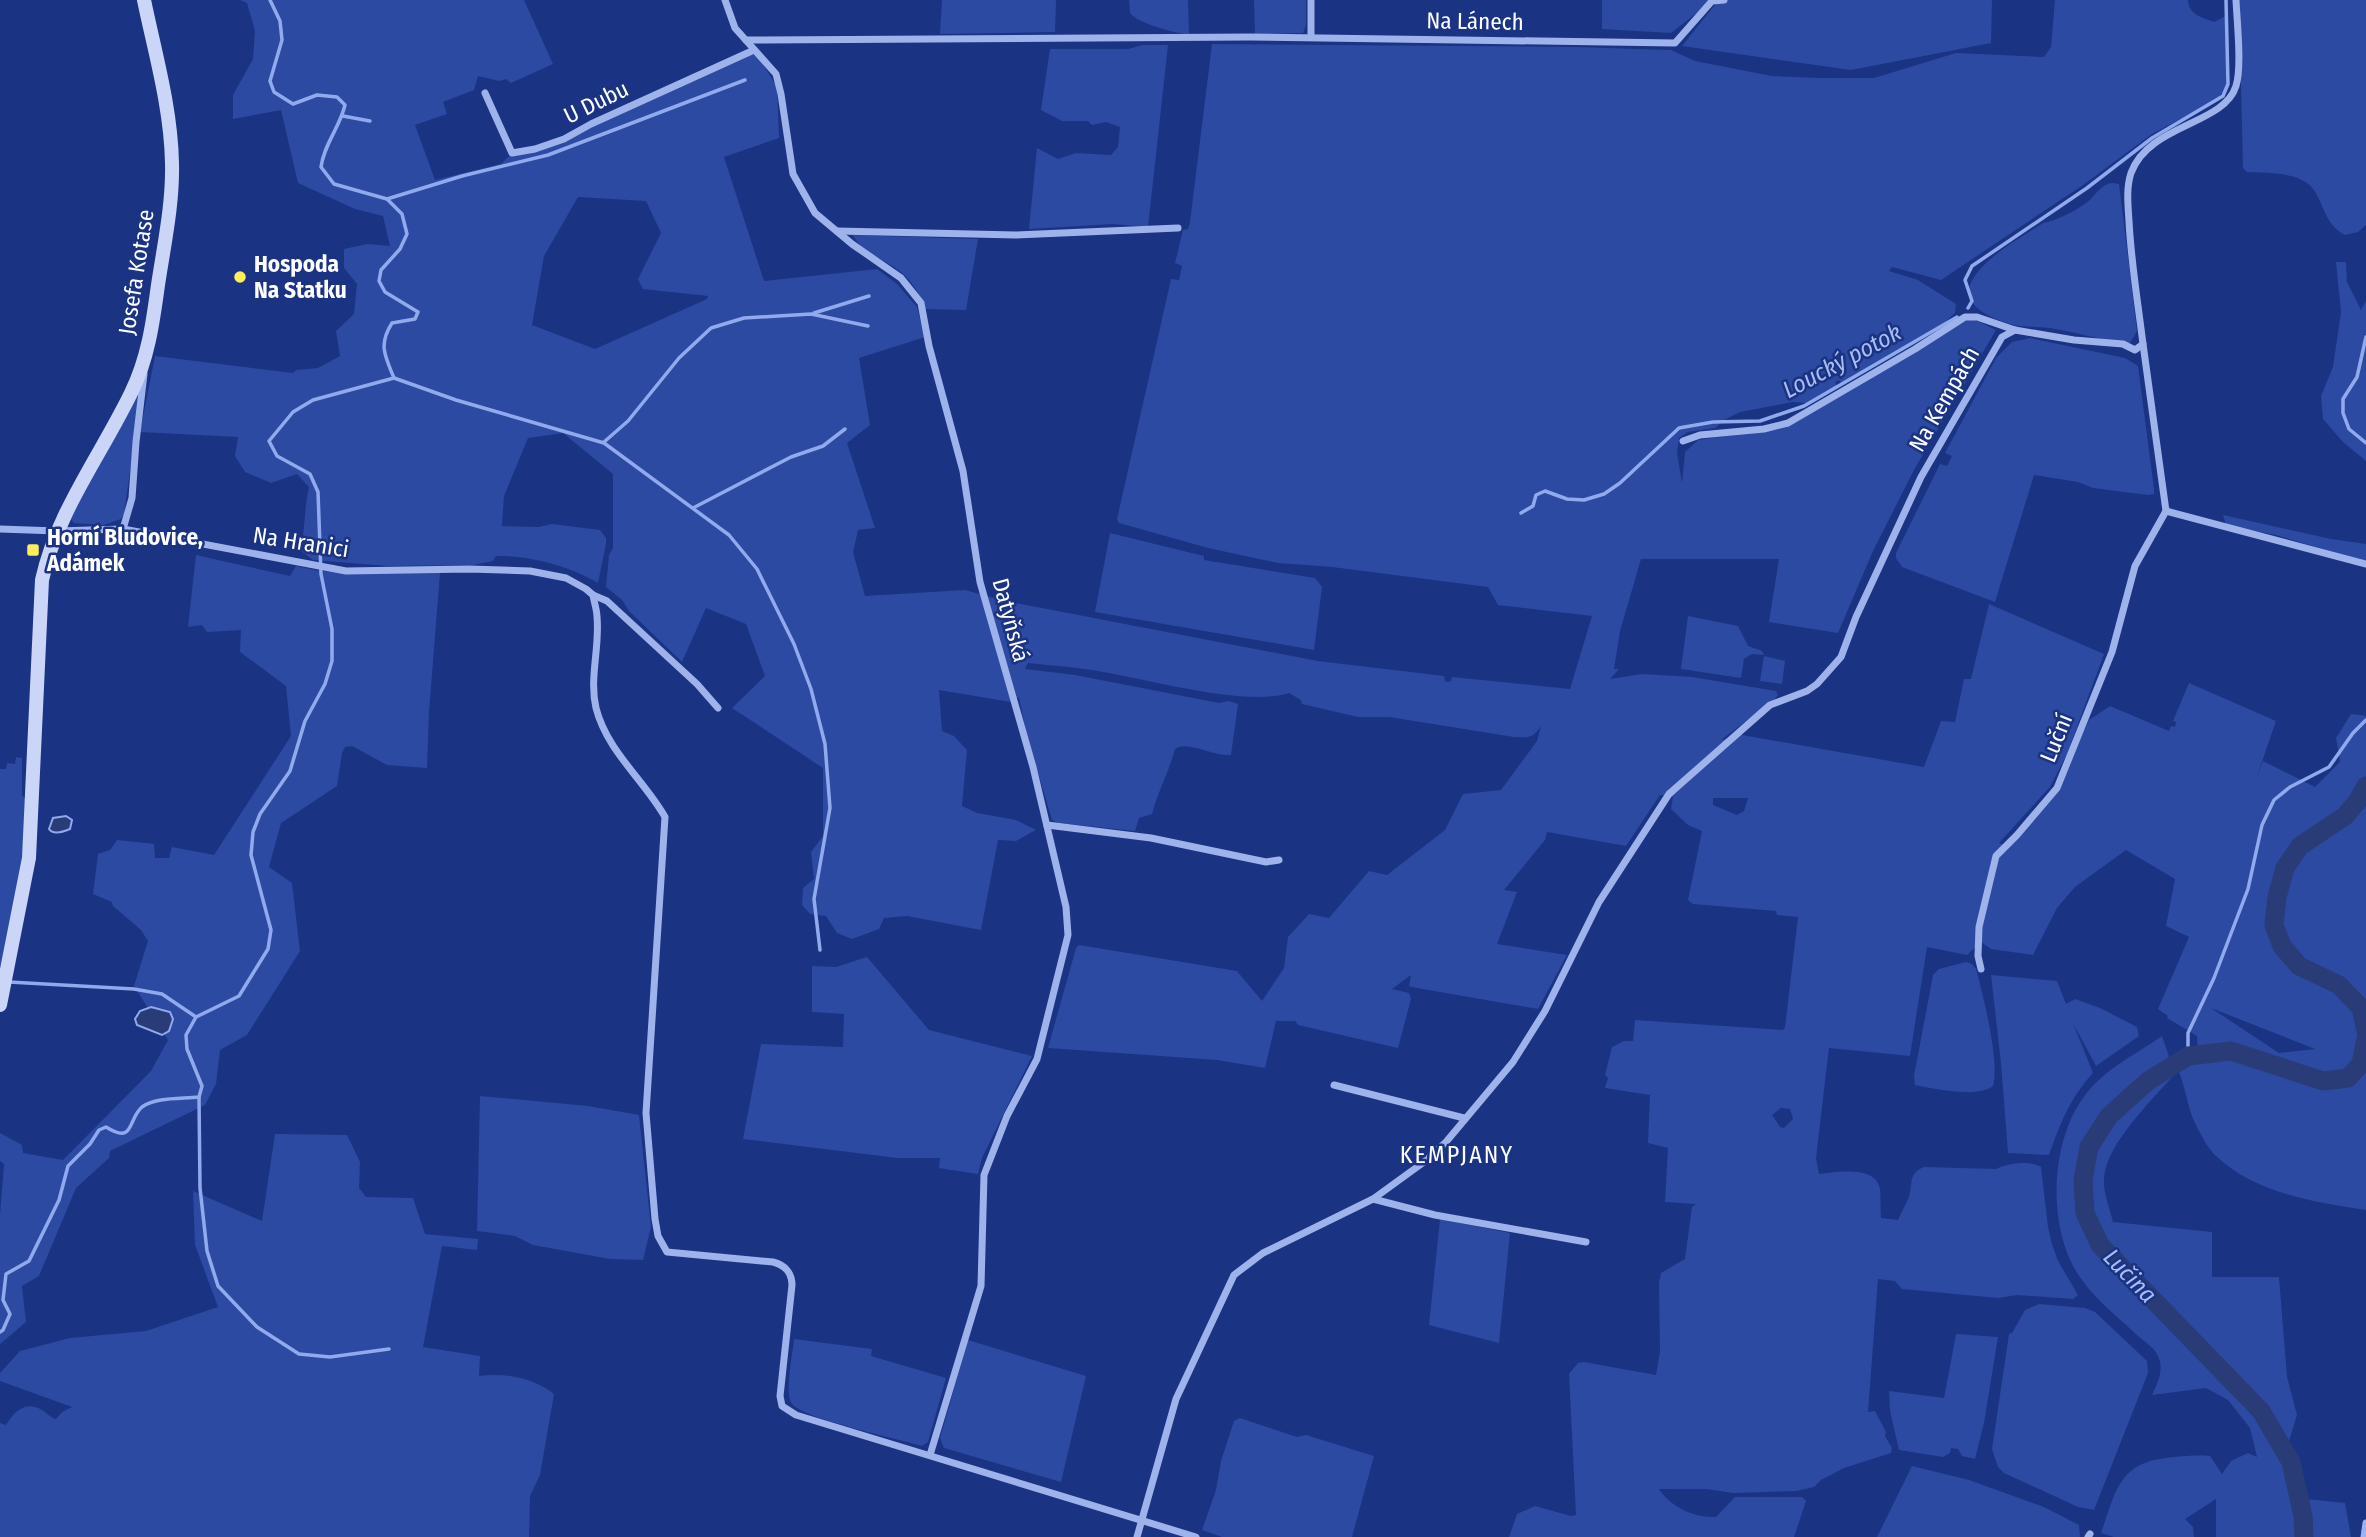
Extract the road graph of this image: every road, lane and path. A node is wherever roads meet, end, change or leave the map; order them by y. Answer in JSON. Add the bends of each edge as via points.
{"nodes":[{"id":1,"x":144,"y":0,"type":"edge"},
{"id":2,"x":725,"y":0,"type":"edge"},
{"id":3,"x":1311,"y":0,"type":"edge"},
{"id":4,"x":1724,"y":0,"type":"edge"},
{"id":5,"x":2236,"y":0,"type":"edge"},
{"id":6,"x":1311,"y":37,"type":"junction"},
{"id":7,"x":746,"y":40,"type":"junction"},
{"id":8,"x":754,"y":50,"type":"junction"},
{"id":9,"x":485,"y":93,"type":"dead end"},
{"id":10,"x":1178,"y":228,"type":"dead end"},
{"id":11,"x":836,"y":231,"type":"junction"},
{"id":12,"x":2015,"y":330,"type":"junction"},
{"id":13,"x":2143,"y":344,"type":"junction"},
{"id":14,"x":146,"y":359,"type":"junction"},
{"id":15,"x":1683,"y":441,"type":"dead end"},
{"id":16,"x":2166,"y":511,"type":"junction"},
{"id":17,"x":0,"y":529,"type":"edge"},
{"id":18,"x":124,"y":529,"type":"junction"},
{"id":19,"x":57,"y":531,"type":"junction"},
{"id":20,"x":2366,"y":564,"type":"edge"},
{"id":21,"x":593,"y":595,"type":"junction"},
{"id":22,"x":719,"y":708,"type":"dead end"},
{"id":23,"x":1047,"y":825,"type":"junction"},
{"id":24,"x":1279,"y":860,"type":"dead end"},
{"id":25,"x":1981,"y":968,"type":"dead end"},
{"id":26,"x":0,"y":1005,"type":"edge"},
{"id":27,"x":1334,"y":1086,"type":"dead end"},
{"id":28,"x":1464,"y":1118,"type":"junction"},
{"id":29,"x":1373,"y":1199,"type":"junction"},
{"id":30,"x":1587,"y":1241,"type":"dead end"},
{"id":31,"x":930,"y":1455,"type":"junction"},
{"id":32,"x":1143,"y":1520,"type":"junction"},
{"id":33,"x":2366,"y":1523,"type":"edge"},
{"id":34,"x":1137,"y":1537,"type":"edge"},
{"id":35,"x":1196,"y":1537,"type":"edge"},
{"id":36,"x":2364,"y":1537,"type":"edge"}],
"edges":[{"from":1,"to":14,"type":"street","name":"Josefa Kotase","via":[[166,104],[172,162]]},
{"from":2,"to":7,"type":"street","name":"Datyňská","via":[[735,28]]},
{"from":3,"to":6,"type":"street"},
{"from":4,"to":6,"type":"street","name":"Na Lánech","via":[[1712,1],[1675,43]]},
{"from":5,"to":13,"type":"street","via":[[2238,75],[2233,94],[2210,113],[2160,139],[2131,173],[2131,253]]},
{"from":6,"to":7,"type":"street","name":"Na Lánech"},
{"from":7,"to":8,"type":"street","name":"Datyňská"},
{"from":8,"to":9,"type":"street","name":"U Dubu","via":[[564,139],[512,153]]},
{"from":8,"to":11,"type":"street","name":"Datyňská","via":[[776,74],[793,174],[816,213]]},
{"from":10,"to":11,"type":"street","via":[[1016,235]]},
{"from":11,"to":23,"type":"street","name":"Datyňská","via":[[901,278],[921,303],[963,471],[979,582]]},
{"from":12,"to":13,"type":"street","via":[[2123,344],[2135,350]]},
{"from":12,"to":15,"type":"street","via":[[1965,317],[1788,423]]},
{"from":12,"to":28,"type":"street","name":"Na Kempách","via":[[2002,337],[1921,477],[1841,657],[1807,691],[1770,705],[1669,794],[1599,902],[1545,1011],[1513,1062]]},
{"from":13,"to":16,"type":"street"},
{"from":14,"to":18,"type":"street","via":[[132,498]]},
{"from":14,"to":19,"type":"street","name":"Josefa Kotase"},
{"from":16,"to":20,"type":"street"},
{"from":16,"to":25,"type":"street","name":"Luční","via":[[2135,566],[2112,652],[2057,788],[1996,856],[1979,927]]},
{"from":17,"to":19,"type":"street","name":"Na Hranici"},
{"from":18,"to":19,"type":"street","name":"Na Hranici"},
{"from":18,"to":21,"type":"street","name":"Na Hranici","via":[[346,571],[516,570],[566,578]]},
{"from":19,"to":26,"type":"street","name":"Josefa Kotase","via":[[42,580],[29,858]]},
{"from":21,"to":22,"type":"street","name":"Na Hranici","via":[[622,613]]},
{"from":21,"to":31,"type":"street","via":[[597,617],[594,686],[603,729],[665,817],[646,1113],[658,1236],[667,1252],[773,1262],[790,1274],[780,1381],[782,1406],[796,1415]]},
{"from":23,"to":24,"type":"street","via":[[1151,838],[1266,862]]},
{"from":23,"to":31,"type":"street","name":"Datyňská","via":[[1068,935],[1037,1059],[1007,1116],[985,1175],[981,1286]]},
{"from":27,"to":28,"type":"street"},
{"from":28,"to":29,"type":"street","name":"Na Kempách","via":[[1436,1152]]},
{"from":29,"to":30,"type":"street"},
{"from":29,"to":32,"type":"street","name":"Na Kempách","via":[[1263,1253],[1234,1275],[1176,1399]]},
{"from":31,"to":32,"type":"street"},
{"from":32,"to":34,"type":"street","name":"Na Kempách"},
{"from":32,"to":35,"type":"street"},
{"from":33,"to":36,"type":"street"}]}
